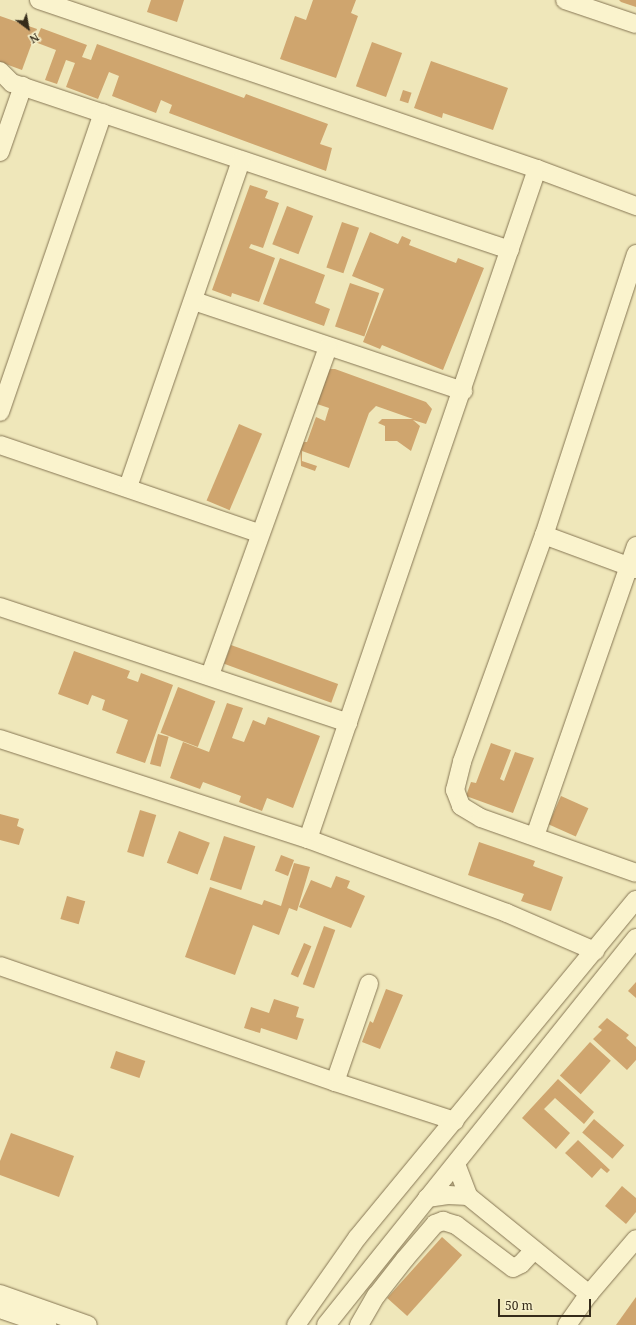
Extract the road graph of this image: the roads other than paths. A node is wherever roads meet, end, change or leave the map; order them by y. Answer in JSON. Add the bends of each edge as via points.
{"nodes":[{"id":1,"x":38,"y":0,"type":"edge"},
{"id":2,"x":565,"y":0,"type":"edge"},
{"id":3,"x":593,"y":4,"type":"edge"},
{"id":4,"x":636,"y":24,"type":"edge"},
{"id":5,"x":9,"y":81,"type":"edge"},
{"id":6,"x":103,"y":113,"type":"junction"},
{"id":7,"x":0,"y":152,"type":"edge"},
{"id":8,"x":241,"y":160,"type":"junction"},
{"id":9,"x":537,"y":169,"type":"junction"},
{"id":10,"x":636,"y":206,"type":"edge"},
{"id":11,"x":510,"y":250,"type":"junction"},
{"id":12,"x":636,"y":254,"type":"edge"},
{"id":13,"x":194,"y":301,"type":"junction"},
{"id":14,"x":328,"y":348,"type":"junction"},
{"id":15,"x":463,"y":391,"type":"junction"},
{"id":16,"x":0,"y":412,"type":"edge"},
{"id":17,"x":0,"y":445,"type":"edge"},
{"id":18,"x":128,"y":486,"type":"junction"},
{"id":19,"x":259,"y":533,"type":"junction"},
{"id":20,"x":544,"y":536,"type":"junction"},
{"id":21,"x":636,"y":546,"type":"edge"},
{"id":22,"x":632,"y":568,"type":"edge"},
{"id":23,"x":0,"y":607,"type":"edge"},
{"id":24,"x":210,"y":675,"type":"junction"},
{"id":25,"x":348,"y":722,"type":"junction"},
{"id":26,"x":0,"y":739,"type":"edge"},
{"id":27,"x":535,"y":836,"type":"junction"},
{"id":28,"x":308,"y":839,"type":"junction"},
{"id":29,"x":636,"y":873,"type":"edge"},
{"id":30,"x":636,"y":900,"type":"edge"},
{"id":31,"x":636,"y":938,"type":"edge"},
{"id":32,"x":595,"y":951,"type":"junction"},
{"id":33,"x":0,"y":966,"type":"edge"},
{"id":34,"x":369,"y":984,"type":"dead end"},
{"id":35,"x":335,"y":1082,"type":"junction"},
{"id":36,"x":455,"y":1121,"type":"junction"},
{"id":37,"x":456,"y":1164,"type":"junction"},
{"id":38,"x":468,"y":1196,"type":"junction"},
{"id":39,"x":427,"y":1198,"type":"junction"},
{"id":40,"x":636,"y":1239,"type":"edge"},
{"id":41,"x":533,"y":1251,"type":"junction"},
{"id":42,"x":0,"y":1294,"type":"edge"},
{"id":43,"x":589,"y":1294,"type":"junction"},
{"id":44,"x":0,"y":1309,"type":"edge"},
{"id":45,"x":21,"y":1309,"type":"junction"},
{"id":46,"x":47,"y":1325,"type":"edge"},
{"id":47,"x":88,"y":1325,"type":"edge"},
{"id":48,"x":296,"y":1325,"type":"edge"},
{"id":49,"x":326,"y":1325,"type":"edge"},
{"id":50,"x":359,"y":1325,"type":"edge"},
{"id":51,"x":567,"y":1325,"type":"edge"}],
"edges":[{"from":1,"to":9,"type":"street"},
{"from":2,"to":3,"type":"street"},
{"from":3,"to":4,"type":"street"},
{"from":5,"to":6,"type":"street"},
{"from":5,"to":7,"type":"street"},
{"from":6,"to":8,"type":"street"},
{"from":6,"to":16,"type":"street"},
{"from":8,"to":11,"type":"street"},
{"from":8,"to":13,"type":"street"},
{"from":9,"to":10,"type":"street"},
{"from":9,"to":11,"type":"street"},
{"from":11,"to":15,"type":"street"},
{"from":12,"to":20,"type":"street"},
{"from":13,"to":14,"type":"street"},
{"from":13,"to":18,"type":"street"},
{"from":14,"to":15,"type":"street"},
{"from":14,"to":19,"type":"street"},
{"from":15,"to":25,"type":"street"},
{"from":17,"to":18,"type":"street"},
{"from":18,"to":19,"type":"street"},
{"from":19,"to":24,"type":"street"},
{"from":20,"to":22,"type":"street"},
{"from":20,"to":27,"type":"street","via":[[462,762],[455,790],[461,806],[468,812]]},
{"from":21,"to":22,"type":"street"},
{"from":22,"to":27,"type":"street"},
{"from":23,"to":24,"type":"street"},
{"from":24,"to":25,"type":"street"},
{"from":25,"to":28,"type":"street"},
{"from":26,"to":28,"type":"street"},
{"from":27,"to":29,"type":"street"},
{"from":28,"to":32,"type":"street","via":[[507,913]]},
{"from":30,"to":32,"type":"street"},
{"from":31,"to":37,"type":"street","via":[[495,1111]]},
{"from":32,"to":36,"type":"street"},
{"from":33,"to":35,"type":"street"},
{"from":34,"to":35,"type":"street"},
{"from":35,"to":36,"type":"street"},
{"from":36,"to":48,"type":"street","via":[[357,1238]]},
{"from":37,"to":38,"type":"street"},
{"from":37,"to":39,"type":"street"},
{"from":38,"to":39,"type":"street"},
{"from":38,"to":41,"type":"street"},
{"from":39,"to":49,"type":"street"},
{"from":40,"to":43,"type":"street"},
{"from":41,"to":43,"type":"street"},
{"from":41,"to":50,"type":"street","via":[[521,1264],[513,1268],[456,1225],[449,1221],[439,1222],[376,1296]]},
{"from":42,"to":45,"type":"street"},
{"from":43,"to":51,"type":"street"},
{"from":44,"to":45,"type":"street"},
{"from":45,"to":46,"type":"street"},
{"from":45,"to":47,"type":"street"}]}
